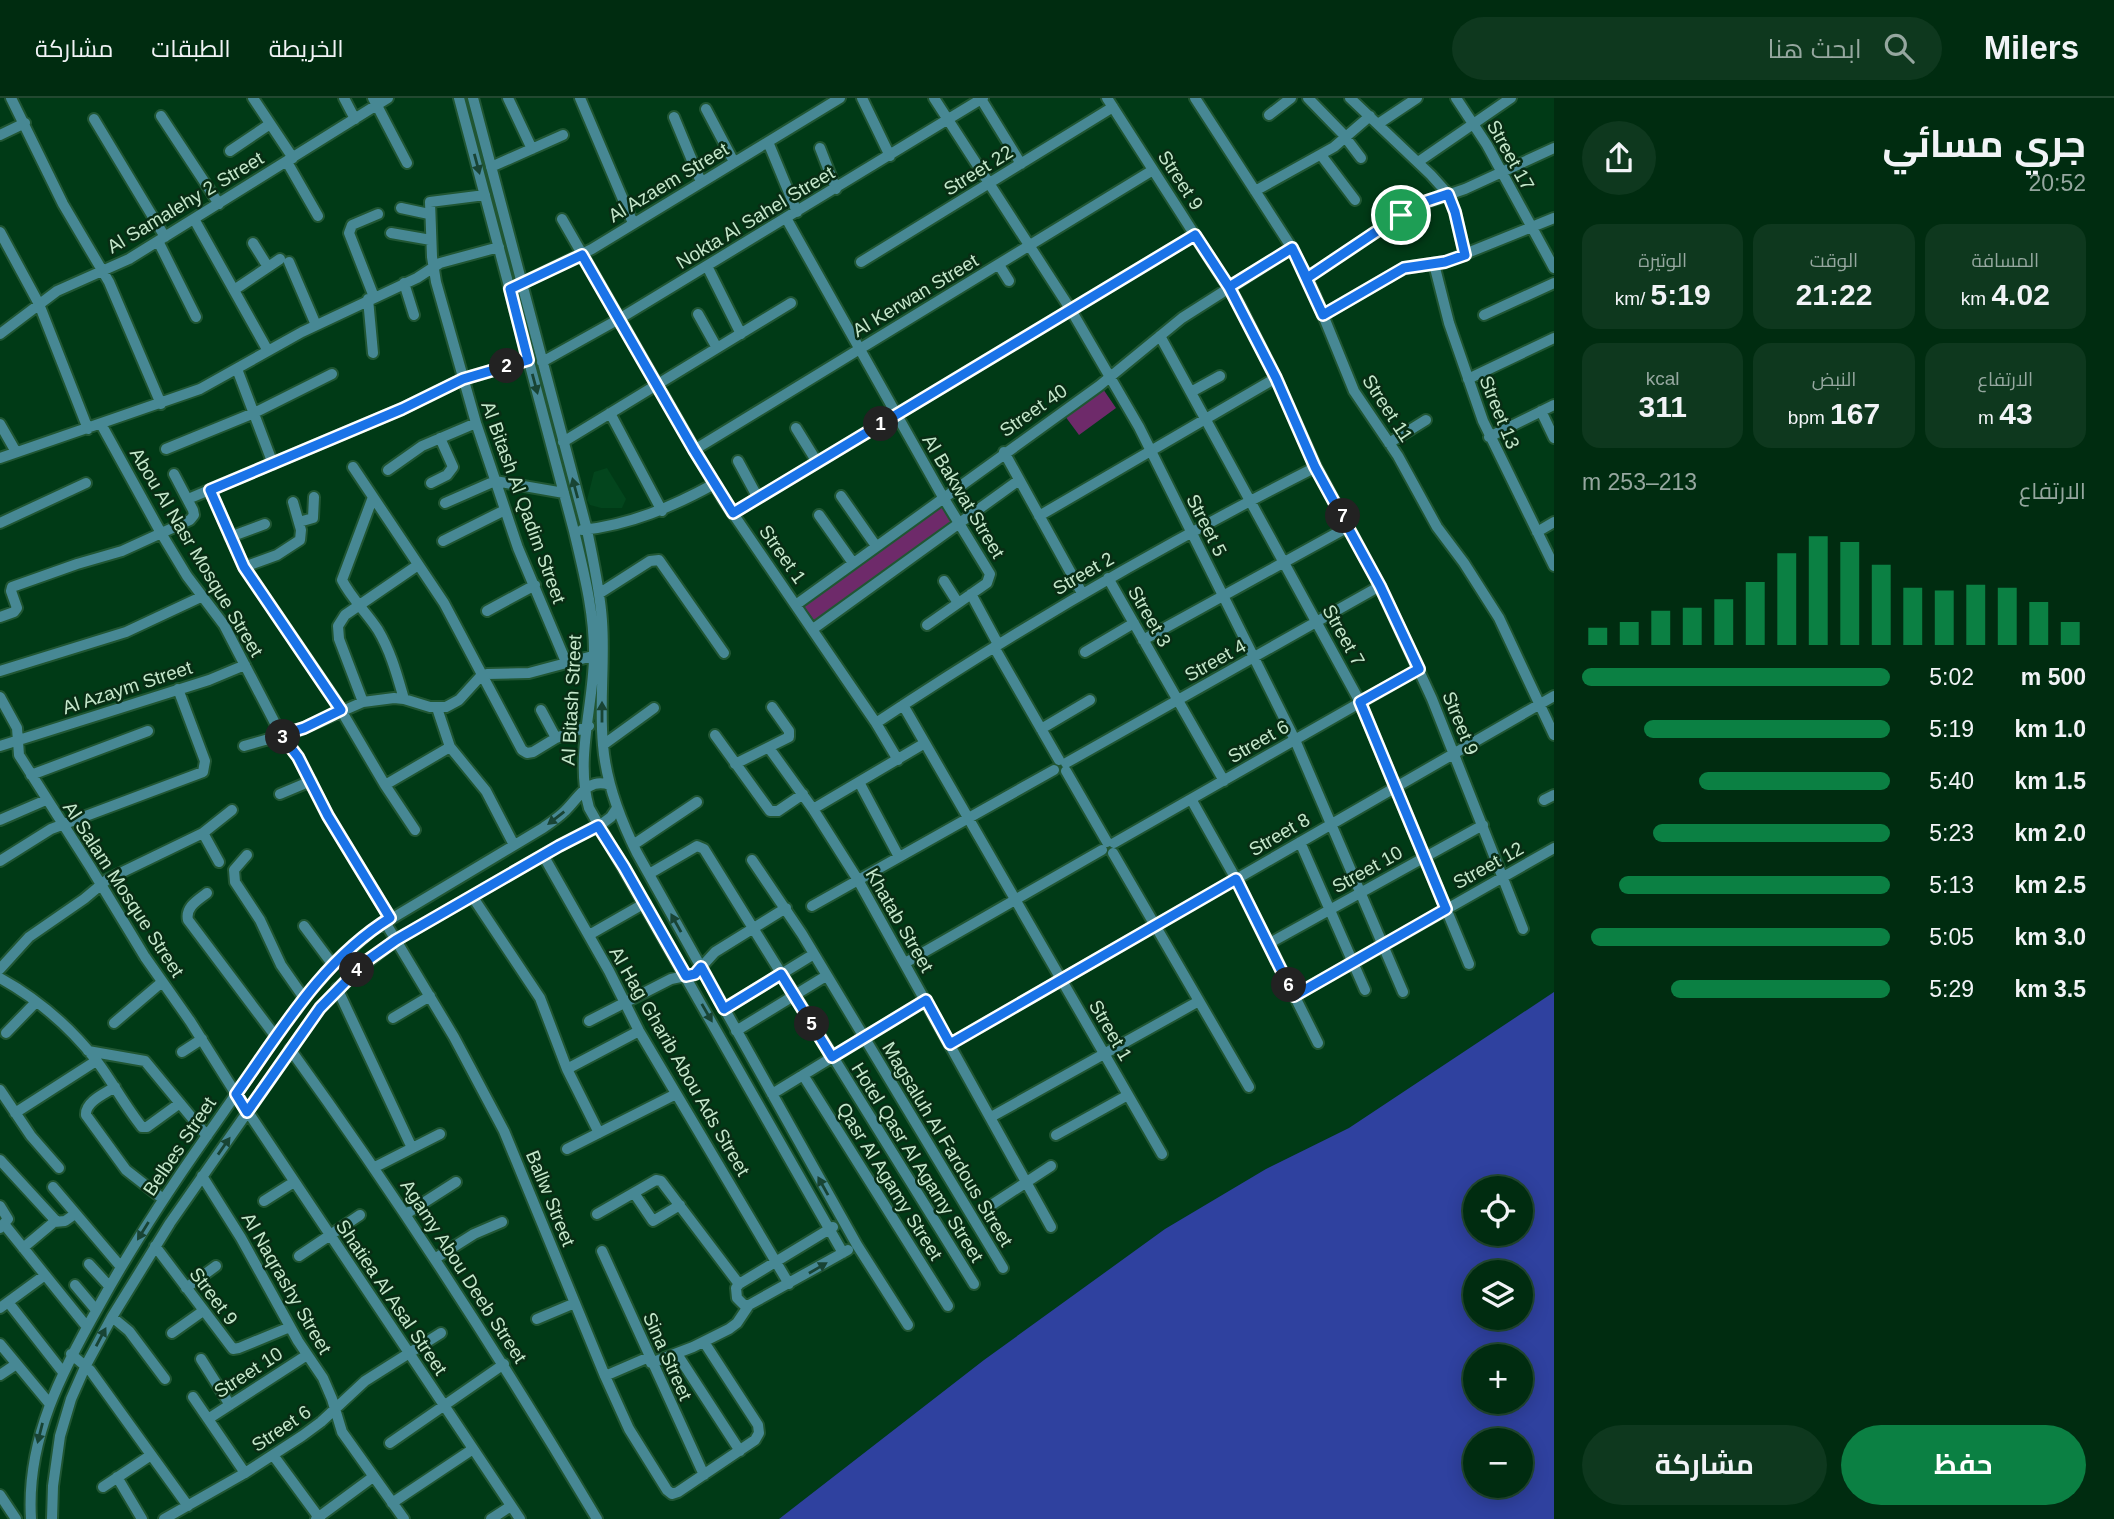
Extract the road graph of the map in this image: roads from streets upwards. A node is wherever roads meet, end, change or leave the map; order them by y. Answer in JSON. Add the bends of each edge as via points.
{"nodes":[{"id":1,"x":11,"y":98,"type":"edge"},
{"id":2,"x":344,"y":98,"type":"edge"},
{"id":3,"x":388,"y":98,"type":"edge"},
{"id":4,"x":459,"y":98,"type":"edge"},
{"id":5,"x":473,"y":98,"type":"edge"},
{"id":6,"x":508,"y":98,"type":"edge"},
{"id":7,"x":580,"y":98,"type":"edge"},
{"id":8,"x":840,"y":98,"type":"edge"},
{"id":9,"x":862,"y":98,"type":"edge"},
{"id":10,"x":934,"y":98,"type":"edge"},
{"id":11,"x":1195,"y":98,"type":"edge"},
{"id":12,"x":1291,"y":98,"type":"edge"},
{"id":13,"x":1308,"y":98,"type":"edge"},
{"id":14,"x":1350,"y":98,"type":"edge"},
{"id":15,"x":1417,"y":98,"type":"edge"},
{"id":16,"x":1456,"y":98,"type":"edge"},
{"id":17,"x":1511,"y":98,"type":"edge"},
{"id":18,"x":982,"y":99,"type":"edge"},
{"id":19,"x":258,"y":100,"type":"edge"},
{"id":20,"x":375,"y":102,"type":"edge"},
{"id":21,"x":1110,"y":103,"type":"edge"},
{"id":22,"x":706,"y":109,"type":"dead end"},
{"id":23,"x":1269,"y":115,"type":"dead end"},
{"id":24,"x":162,"y":116,"type":"dead end"},
{"id":25,"x":674,"y":117,"type":"dead end"},
{"id":26,"x":94,"y":119,"type":"dead end"},
{"id":27,"x":355,"y":119,"type":"junction"},
{"id":28,"x":949,"y":120,"type":"junction"},
{"id":29,"x":1374,"y":120,"type":"junction"},
{"id":30,"x":25,"y":123,"type":"junction"},
{"id":31,"x":270,"y":124,"type":"junction"},
{"id":32,"x":1474,"y":124,"type":"junction"},
{"id":33,"x":0,"y":135,"type":"edge"},
{"id":34,"x":564,"y":135,"type":"dead end"},
{"id":35,"x":1346,"y":138,"type":"junction"},
{"id":36,"x":768,"y":142,"type":"junction"},
{"id":37,"x":820,"y":148,"type":"dead end"},
{"id":38,"x":1554,"y":148,"type":"edge"},
{"id":39,"x":532,"y":149,"type":"junction"},
{"id":40,"x":230,"y":151,"type":"dead end"},
{"id":41,"x":1321,"y":155,"type":"junction"},
{"id":42,"x":890,"y":156,"type":"junction"},
{"id":43,"x":1361,"y":158,"type":"dead end"},
{"id":44,"x":290,"y":160,"type":"junction"},
{"id":45,"x":1418,"y":162,"type":"junction"},
{"id":46,"x":407,"y":163,"type":"dead end"},
{"id":47,"x":734,"y":163,"type":"junction"},
{"id":48,"x":1021,"y":164,"type":"junction"},
{"id":49,"x":491,"y":167,"type":"junction"},
{"id":50,"x":1153,"y":170,"type":"junction"},
{"id":51,"x":1502,"y":171,"type":"junction"},
{"id":52,"x":701,"y":182,"type":"junction"},
{"id":53,"x":990,"y":183,"type":"junction"},
{"id":54,"x":836,"y":189,"type":"junction"},
{"id":55,"x":1255,"y":191,"type":"junction"},
{"id":56,"x":1448,"y":194,"type":"junction"},
{"id":57,"x":485,"y":195,"type":"junction"},
{"id":58,"x":1354,"y":200,"type":"dead end"},
{"id":59,"x":219,"y":204,"type":"junction"},
{"id":60,"x":401,"y":208,"type":"dead end"},
{"id":61,"x":797,"y":212,"type":"junction"},
{"id":62,"x":378,"y":214,"type":"dead end"},
{"id":63,"x":429,"y":214,"type":"junction"},
{"id":64,"x":318,"y":216,"type":"dead end"},
{"id":65,"x":786,"y":218,"type":"junction"},
{"id":66,"x":1554,"y":218,"type":"edge"},
{"id":67,"x":194,"y":219,"type":"junction"},
{"id":68,"x":562,"y":219,"type":"dead end"},
{"id":69,"x":634,"y":223,"type":"junction"},
{"id":70,"x":1531,"y":227,"type":"junction"},
{"id":71,"x":0,"y":232,"type":"edge"},
{"id":72,"x":391,"y":233,"type":"dead end"},
{"id":73,"x":1195,"y":235,"type":"junction"},
{"id":74,"x":162,"y":239,"type":"junction"},
{"id":75,"x":431,"y":240,"type":"junction"},
{"id":76,"x":253,"y":243,"type":"dead end"},
{"id":77,"x":1030,"y":246,"type":"junction"},
{"id":78,"x":499,"y":247,"type":"junction"},
{"id":79,"x":1292,"y":248,"type":"junction"},
{"id":80,"x":582,"y":255,"type":"junction"},
{"id":81,"x":1465,"y":255,"type":"junction"},
{"id":82,"x":861,"y":262,"type":"dead end"},
{"id":83,"x":1434,"y":264,"type":"junction"},
{"id":84,"x":999,"y":265,"type":"junction"},
{"id":85,"x":707,"y":266,"type":"junction"},
{"id":86,"x":268,"y":267,"type":"junction"},
{"id":87,"x":433,"y":267,"type":"junction"},
{"id":88,"x":1554,"y":268,"type":"edge"},
{"id":89,"x":103,"y":270,"type":"junction"},
{"id":90,"x":1307,"y":278,"type":"junction"},
{"id":91,"x":1009,"y":281,"type":"dead end"},
{"id":92,"x":404,"y":283,"type":"junction"},
{"id":93,"x":1554,"y":283,"type":"edge"},
{"id":94,"x":522,"y":284,"type":"junction"},
{"id":95,"x":1229,"y":287,"type":"junction"},
{"id":96,"x":510,"y":289,"type":"junction"},
{"id":97,"x":233,"y":290,"type":"junction"},
{"id":98,"x":371,"y":298,"type":"junction"},
{"id":99,"x":791,"y":303,"type":"dead end"},
{"id":100,"x":39,"y":304,"type":"junction"},
{"id":101,"x":1071,"y":310,"type":"junction"},
{"id":102,"x":698,"y":314,"type":"dead end"},
{"id":103,"x":414,"y":315,"type":"dead end"},
{"id":104,"x":1323,"y":315,"type":"junction"},
{"id":105,"x":1483,"y":315,"type":"dead end"},
{"id":106,"x":195,"y":317,"type":"dead end"},
{"id":107,"x":619,"y":319,"type":"junction"},
{"id":108,"x":316,"y":325,"type":"junction"},
{"id":109,"x":0,"y":334,"type":"edge"},
{"id":110,"x":741,"y":334,"type":"junction"},
{"id":111,"x":1160,"y":336,"type":"junction"},
{"id":112,"x":1554,"y":338,"type":"edge"},
{"id":113,"x":717,"y":348,"type":"junction"},
{"id":114,"x":859,"y":349,"type":"junction"},
{"id":115,"x":268,"y":351,"type":"junction"},
{"id":116,"x":373,"y":353,"type":"dead end"},
{"id":117,"x":528,"y":360,"type":"junction"},
{"id":118,"x":542,"y":362,"type":"junction"},
{"id":119,"x":237,"y":369,"type":"junction"},
{"id":120,"x":332,"y":374,"type":"dead end"},
{"id":121,"x":1220,"y":376,"type":"dead end"},
{"id":122,"x":1111,"y":377,"type":"junction"},
{"id":123,"x":1276,"y":378,"type":"junction"},
{"id":124,"x":463,"y":379,"type":"junction"},
{"id":125,"x":1468,"y":379,"type":"junction"},
{"id":126,"x":656,"y":385,"type":"junction"},
{"id":127,"x":1191,"y":392,"type":"junction"},
{"id":128,"x":161,"y":404,"type":"junction"},
{"id":129,"x":1554,"y":405,"type":"edge"},
{"id":130,"x":1541,"y":411,"type":"junction"},
{"id":131,"x":254,"y":413,"type":"junction"},
{"id":132,"x":610,"y":413,"type":"junction"},
{"id":133,"x":896,"y":415,"type":"junction"},
{"id":134,"x":1206,"y":419,"type":"junction"},
{"id":135,"x":1426,"y":420,"type":"dead end"},
{"id":136,"x":475,"y":423,"type":"junction"},
{"id":137,"x":0,"y":424,"type":"edge"},
{"id":138,"x":101,"y":424,"type":"junction"},
{"id":139,"x":796,"y":428,"type":"dead end"},
{"id":140,"x":88,"y":429,"type":"junction"},
{"id":141,"x":1489,"y":436,"type":"junction"},
{"id":142,"x":440,"y":438,"type":"junction"},
{"id":143,"x":1554,"y":438,"type":"edge"},
{"id":144,"x":563,"y":442,"type":"junction"},
{"id":145,"x":1389,"y":443,"type":"junction"},
{"id":146,"x":166,"y":449,"type":"dead end"},
{"id":147,"x":694,"y":450,"type":"junction"},
{"id":148,"x":1151,"y":451,"type":"junction"},
{"id":149,"x":16,"y":452,"type":"junction"},
{"id":150,"x":1004,"y":452,"type":"junction"},
{"id":151,"x":0,"y":458,"type":"edge"},
{"id":152,"x":738,"y":461,"type":"dead end"},
{"id":153,"x":817,"y":462,"type":"junction"},
{"id":154,"x":273,"y":464,"type":"junction"},
{"id":155,"x":353,"y":467,"type":"dead end"},
{"id":156,"x":1315,"y":467,"type":"junction"},
{"id":157,"x":388,"y":470,"type":"dead end"},
{"id":158,"x":174,"y":474,"type":"dead end"},
{"id":159,"x":1020,"y":480,"type":"junction"},
{"id":160,"x":495,"y":481,"type":"junction"},
{"id":161,"x":86,"y":483,"type":"dead end"},
{"id":162,"x":431,"y":483,"type":"dead end"},
{"id":163,"x":714,"y":484,"type":"junction"},
{"id":164,"x":210,"y":490,"type":"junction"},
{"id":165,"x":564,"y":493,"type":"junction"},
{"id":166,"x":841,"y":496,"type":"dead end"},
{"id":167,"x":314,"y":497,"type":"dead end"},
{"id":168,"x":943,"y":497,"type":"junction"},
{"id":169,"x":373,"y":498,"type":"junction"},
{"id":170,"x":758,"y":498,"type":"junction"},
{"id":171,"x":188,"y":499,"type":"junction"},
{"id":172,"x":1250,"y":500,"type":"junction"},
{"id":173,"x":293,"y":502,"type":"dead end"},
{"id":174,"x":216,"y":503,"type":"junction"},
{"id":175,"x":445,"y":503,"type":"dead end"},
{"id":176,"x":505,"y":510,"type":"junction"},
{"id":177,"x":662,"y":511,"type":"junction"},
{"id":178,"x":194,"y":512,"type":"junction"},
{"id":179,"x":733,"y":513,"type":"junction"},
{"id":180,"x":819,"y":515,"type":"dead end"},
{"id":181,"x":1039,"y":516,"type":"junction"},
{"id":182,"x":1554,"y":522,"type":"edge"},
{"id":183,"x":0,"y":523,"type":"edge"},
{"id":184,"x":299,"y":523,"type":"junction"},
{"id":185,"x":265,"y":524,"type":"dead end"},
{"id":186,"x":960,"y":524,"type":"junction"},
{"id":187,"x":1348,"y":527,"type":"junction"},
{"id":188,"x":587,"y":530,"type":"junction"},
{"id":189,"x":574,"y":531,"type":"junction"},
{"id":190,"x":1190,"y":532,"type":"junction"},
{"id":191,"x":1537,"y":532,"type":"junction"},
{"id":192,"x":160,"y":533,"type":"junction"},
{"id":193,"x":230,"y":537,"type":"junction"},
{"id":194,"x":443,"y":541,"type":"dead end"},
{"id":195,"x":876,"y":546,"type":"junction"},
{"id":196,"x":852,"y":563,"type":"junction"},
{"id":197,"x":1284,"y":563,"type":"junction"},
{"id":198,"x":418,"y":565,"type":"junction"},
{"id":199,"x":1554,"y":566,"type":"edge"},
{"id":200,"x":244,"y":567,"type":"junction"},
{"id":201,"x":1108,"y":578,"type":"junction"},
{"id":202,"x":944,"y":581,"type":"dead end"},
{"id":203,"x":534,"y":585,"type":"junction"},
{"id":204,"x":1380,"y":586,"type":"junction"},
{"id":205,"x":600,"y":593,"type":"junction"},
{"id":206,"x":1082,"y":593,"type":"junction"},
{"id":207,"x":971,"y":594,"type":"junction"},
{"id":208,"x":203,"y":596,"type":"junction"},
{"id":209,"x":1223,"y":597,"type":"junction"},
{"id":210,"x":958,"y":603,"type":"junction"},
{"id":211,"x":361,"y":604,"type":"junction"},
{"id":212,"x":797,"y":604,"type":"junction"},
{"id":213,"x":487,"y":611,"type":"dead end"},
{"id":214,"x":0,"y":617,"type":"edge"},
{"id":215,"x":1317,"y":622,"type":"junction"},
{"id":216,"x":1133,"y":623,"type":"junction"},
{"id":217,"x":927,"y":625,"type":"dead end"},
{"id":218,"x":813,"y":629,"type":"junction"},
{"id":219,"x":1143,"y":640,"type":"junction"},
{"id":220,"x":996,"y":646,"type":"junction"},
{"id":221,"x":1085,"y":652,"type":"dead end"},
{"id":222,"x":724,"y":653,"type":"dead end"},
{"id":223,"x":599,"y":654,"type":"junction"},
{"id":224,"x":1254,"y":658,"type":"junction"},
{"id":225,"x":566,"y":662,"type":"junction"},
{"id":226,"x":245,"y":665,"type":"junction"},
{"id":227,"x":1419,"y":669,"type":"junction"},
{"id":228,"x":0,"y":671,"type":"edge"},
{"id":229,"x":482,"y":676,"type":"junction"},
{"id":230,"x":178,"y":689,"type":"junction"},
{"id":231,"x":1554,"y":696,"type":"edge"},
{"id":232,"x":0,"y":697,"type":"edge"},
{"id":233,"x":404,"y":699,"type":"junction"},
{"id":234,"x":1090,"y":700,"type":"dead end"},
{"id":235,"x":1178,"y":700,"type":"junction"},
{"id":236,"x":363,"y":702,"type":"junction"},
{"id":237,"x":1360,"y":702,"type":"junction"},
{"id":238,"x":1539,"y":704,"type":"junction"},
{"id":239,"x":903,"y":705,"type":"junction"},
{"id":240,"x":772,"y":707,"type":"dead end"},
{"id":241,"x":438,"y":708,"type":"junction"},
{"id":242,"x":654,"y":708,"type":"dead end"},
{"id":243,"x":341,"y":710,"type":"junction"},
{"id":244,"x":541,"y":710,"type":"dead end"},
{"id":245,"x":876,"y":723,"type":"junction"},
{"id":246,"x":589,"y":726,"type":"junction"},
{"id":247,"x":1041,"y":729,"type":"junction"},
{"id":248,"x":148,"y":731,"type":"dead end"},
{"id":249,"x":281,"y":735,"type":"junction"},
{"id":250,"x":1554,"y":735,"type":"edge"},
{"id":251,"x":715,"y":736,"type":"dead end"},
{"id":252,"x":556,"y":738,"type":"junction"},
{"id":253,"x":17,"y":740,"type":"junction"},
{"id":254,"x":1295,"y":740,"type":"junction"},
{"id":255,"x":925,"y":743,"type":"junction"},
{"id":256,"x":603,"y":745,"type":"junction"},
{"id":257,"x":0,"y":746,"type":"edge"},
{"id":258,"x":244,"y":746,"type":"dead end"},
{"id":259,"x":450,"y":747,"type":"junction"},
{"id":260,"x":769,"y":748,"type":"junction"},
{"id":261,"x":1454,"y":753,"type":"junction"},
{"id":262,"x":898,"y":760,"type":"junction"},
{"id":263,"x":735,"y":764,"type":"junction"},
{"id":264,"x":1061,"y":766,"type":"junction"},
{"id":265,"x":31,"y":775,"type":"junction"},
{"id":266,"x":311,"y":781,"type":"junction"},
{"id":267,"x":1224,"y":781,"type":"junction"},
{"id":268,"x":859,"y":782,"type":"junction"},
{"id":269,"x":385,"y":785,"type":"junction"},
{"id":270,"x":610,"y":785,"type":"junction"},
{"id":271,"x":1395,"y":787,"type":"junction"},
{"id":272,"x":585,"y":788,"type":"junction"},
{"id":273,"x":279,"y":794,"type":"dead end"},
{"id":274,"x":803,"y":794,"type":"junction"},
{"id":275,"x":1191,"y":799,"type":"junction"},
{"id":276,"x":46,"y":800,"type":"junction"},
{"id":277,"x":697,"y":802,"type":"dead end"},
{"id":278,"x":617,"y":808,"type":"junction"},
{"id":279,"x":813,"y":809,"type":"junction"},
{"id":280,"x":232,"y":810,"type":"dead end"},
{"id":281,"x":968,"y":818,"type":"junction"},
{"id":282,"x":0,"y":820,"type":"edge"},
{"id":283,"x":1332,"y":824,"type":"junction"},
{"id":284,"x":62,"y":825,"type":"junction"},
{"id":285,"x":1483,"y":825,"type":"junction"},
{"id":286,"x":598,"y":826,"type":"junction"},
{"id":287,"x":415,"y":830,"type":"dead end"},
{"id":288,"x":203,"y":833,"type":"junction"},
{"id":289,"x":1300,"y":842,"type":"junction"},
{"id":290,"x":514,"y":845,"type":"junction"},
{"id":291,"x":633,"y":845,"type":"junction"},
{"id":292,"x":1109,"y":847,"type":"junction"},
{"id":293,"x":1554,"y":848,"type":"edge"},
{"id":294,"x":247,"y":855,"type":"dead end"},
{"id":295,"x":543,"y":855,"type":"junction"},
{"id":296,"x":899,"y":857,"type":"junction"},
{"id":297,"x":1424,"y":857,"type":"junction"},
{"id":298,"x":752,"y":860,"type":"dead end"},
{"id":299,"x":0,"y":861,"type":"edge"},
{"id":300,"x":219,"y":862,"type":"dead end"},
{"id":301,"x":649,"y":874,"type":"junction"},
{"id":302,"x":1503,"y":876,"type":"junction"},
{"id":303,"x":1236,"y":879,"type":"junction"},
{"id":304,"x":858,"y":880,"type":"junction"},
{"id":305,"x":101,"y":884,"type":"junction"},
{"id":306,"x":1361,"y":892,"type":"junction"},
{"id":307,"x":207,"y":893,"type":"dead end"},
{"id":308,"x":472,"y":896,"type":"junction"},
{"id":309,"x":1015,"y":899,"type":"junction"},
{"id":310,"x":645,"y":903,"type":"junction"},
{"id":311,"x":813,"y":906,"type":"dead end"},
{"id":312,"x":786,"y":908,"type":"junction"},
{"id":313,"x":1446,"y":909,"type":"junction"},
{"id":314,"x":1330,"y":910,"type":"junction"},
{"id":315,"x":387,"y":920,"type":"junction"},
{"id":316,"x":304,"y":926,"type":"dead end"},
{"id":317,"x":1155,"y":926,"type":"junction"},
{"id":318,"x":753,"y":929,"type":"junction"},
{"id":319,"x":1523,"y":929,"type":"dead end"},
{"id":320,"x":589,"y":935,"type":"junction"},
{"id":321,"x":396,"y":940,"type":"junction"},
{"id":322,"x":1268,"y":944,"type":"junction"},
{"id":323,"x":1383,"y":944,"type":"junction"},
{"id":324,"x":814,"y":954,"type":"junction"},
{"id":325,"x":905,"y":962,"type":"junction"},
{"id":326,"x":1353,"y":962,"type":"junction"},
{"id":327,"x":1469,"y":964,"type":"dead end"},
{"id":328,"x":333,"y":965,"type":"junction"},
{"id":329,"x":701,"y":967,"type":"junction"},
{"id":330,"x":0,"y":968,"type":"edge"},
{"id":331,"x":781,"y":974,"type":"junction"},
{"id":332,"x":686,"y":976,"type":"junction"},
{"id":333,"x":826,"y":976,"type":"junction"},
{"id":334,"x":0,"y":978,"type":"edge"},
{"id":335,"x":1062,"y":980,"type":"junction"},
{"id":336,"x":162,"y":982,"type":"junction"},
{"id":337,"x":337,"y":988,"type":"junction"},
{"id":338,"x":1365,"y":990,"type":"dead end"},
{"id":339,"x":1403,"y":992,"type":"dead end"},
{"id":340,"x":794,"y":995,"type":"junction"},
{"id":341,"x":430,"y":996,"type":"junction"},
{"id":342,"x":1294,"y":996,"type":"junction"},
{"id":343,"x":304,"y":998,"type":"junction"},
{"id":344,"x":926,"y":1000,"type":"junction"},
{"id":345,"x":1199,"y":1001,"type":"junction"},
{"id":346,"x":36,"y":1002,"type":"junction"},
{"id":347,"x":624,"y":1003,"type":"junction"},
{"id":348,"x":724,"y":1009,"type":"junction"},
{"id":349,"x":393,"y":1018,"type":"dead end"},
{"id":350,"x":589,"y":1021,"type":"dead end"},
{"id":351,"x":114,"y":1023,"type":"dead end"},
{"id":352,"x":639,"y":1031,"type":"junction"},
{"id":353,"x":736,"y":1031,"type":"junction"},
{"id":354,"x":6,"y":1033,"type":"dead end"},
{"id":355,"x":276,"y":1037,"type":"junction"},
{"id":356,"x":864,"y":1038,"type":"junction"},
{"id":357,"x":202,"y":1039,"type":"junction"},
{"id":358,"x":1318,"y":1043,"type":"dead end"},
{"id":359,"x":950,"y":1044,"type":"junction"},
{"id":360,"x":290,"y":1049,"type":"junction"},
{"id":361,"x":88,"y":1051,"type":"junction"},
{"id":362,"x":182,"y":1052,"type":"dead end"},
{"id":363,"x":1104,"y":1054,"type":"junction"},
{"id":364,"x":832,"y":1057,"type":"junction"},
{"id":365,"x":96,"y":1061,"type":"junction"},
{"id":366,"x":567,"y":1069,"type":"junction"},
{"id":367,"x":803,"y":1075,"type":"junction"},
{"id":368,"x":115,"y":1087,"type":"junction"},
{"id":369,"x":1249,"y":1087,"type":"dead end"},
{"id":370,"x":236,"y":1094,"type":"junction"},
{"id":371,"x":676,"y":1094,"type":"junction"},
{"id":372,"x":772,"y":1094,"type":"junction"},
{"id":373,"x":1128,"y":1095,"type":"junction"},
{"id":374,"x":2,"y":1099,"type":"edge"},
{"id":375,"x":180,"y":1103,"type":"junction"},
{"id":376,"x":247,"y":1112,"type":"junction"},
{"id":377,"x":15,"y":1113,"type":"junction"},
{"id":378,"x":991,"y":1117,"type":"junction"},
{"id":379,"x":598,"y":1133,"type":"junction"},
{"id":380,"x":440,"y":1134,"type":"dead end"},
{"id":381,"x":1056,"y":1135,"type":"dead end"},
{"id":382,"x":207,"y":1136,"type":"junction"},
{"id":383,"x":412,"y":1148,"type":"junction"},
{"id":384,"x":567,"y":1149,"type":"dead end"},
{"id":385,"x":1162,"y":1154,"type":"dead end"},
{"id":386,"x":0,"y":1160,"type":"edge"},
{"id":387,"x":1051,"y":1166,"type":"dead end"},
{"id":388,"x":375,"y":1167,"type":"junction"},
{"id":389,"x":59,"y":1168,"type":"dead end"},
{"id":390,"x":202,"y":1177,"type":"junction"},
{"id":391,"x":294,"y":1182,"type":"junction"},
{"id":392,"x":456,"y":1182,"type":"dead end"},
{"id":393,"x":1027,"y":1182,"type":"junction"},
{"id":394,"x":53,"y":1187,"type":"dead end"},
{"id":395,"x":634,"y":1193,"type":"junction"},
{"id":396,"x":163,"y":1199,"type":"junction"},
{"id":397,"x":264,"y":1201,"type":"dead end"},
{"id":398,"x":680,"y":1205,"type":"junction"},
{"id":399,"x":0,"y":1206,"type":"edge"},
{"id":400,"x":990,"y":1206,"type":"dead end"},
{"id":401,"x":75,"y":1214,"type":"junction"},
{"id":402,"x":406,"y":1214,"type":"junction"},
{"id":403,"x":597,"y":1214,"type":"dead end"},
{"id":404,"x":359,"y":1215,"type":"dead end"},
{"id":405,"x":56,"y":1221,"type":"junction"},
{"id":406,"x":843,"y":1221,"type":"junction"},
{"id":407,"x":502,"y":1222,"type":"dead end"},
{"id":408,"x":2,"y":1226,"type":"edge"},
{"id":409,"x":1051,"y":1227,"type":"dead end"},
{"id":410,"x":830,"y":1229,"type":"junction"},
{"id":411,"x":330,"y":1235,"type":"junction"},
{"id":412,"x":857,"y":1245,"type":"junction"},
{"id":413,"x":155,"y":1246,"type":"junction"},
{"id":414,"x":23,"y":1248,"type":"junction"},
{"id":415,"x":602,"y":1251,"type":"dead end"},
{"id":416,"x":843,"y":1253,"type":"junction"},
{"id":417,"x":299,"y":1256,"type":"dead end"},
{"id":418,"x":436,"y":1258,"type":"junction"},
{"id":419,"x":776,"y":1261,"type":"junction"},
{"id":420,"x":89,"y":1265,"type":"dead end"},
{"id":421,"x":216,"y":1266,"type":"dead end"},
{"id":422,"x":121,"y":1267,"type":"junction"},
{"id":423,"x":1003,"y":1268,"type":"dead end"},
{"id":424,"x":45,"y":1275,"type":"junction"},
{"id":425,"x":739,"y":1284,"type":"junction"},
{"id":426,"x":789,"y":1284,"type":"junction"},
{"id":427,"x":974,"y":1284,"type":"dead end"},
{"id":428,"x":75,"y":1285,"type":"dead end"},
{"id":429,"x":109,"y":1286,"type":"junction"},
{"id":430,"x":186,"y":1288,"type":"junction"},
{"id":431,"x":575,"y":1303,"type":"junction"},
{"id":432,"x":4,"y":1305,"type":"edge"},
{"id":433,"x":749,"y":1305,"type":"junction"},
{"id":434,"x":948,"y":1306,"type":"dead end"},
{"id":435,"x":96,"y":1310,"type":"junction"},
{"id":436,"x":203,"y":1311,"type":"junction"},
{"id":437,"x":112,"y":1317,"type":"junction"},
{"id":438,"x":537,"y":1318,"type":"dead end"},
{"id":439,"x":908,"y":1325,"type":"dead end"},
{"id":440,"x":87,"y":1327,"type":"junction"},
{"id":441,"x":290,"y":1327,"type":"junction"},
{"id":442,"x":172,"y":1332,"type":"dead end"},
{"id":443,"x":441,"y":1333,"type":"dead end"},
{"id":444,"x":704,"y":1342,"type":"junction"},
{"id":445,"x":0,"y":1344,"type":"edge"},
{"id":446,"x":408,"y":1353,"type":"junction"},
{"id":447,"x":71,"y":1354,"type":"junction"},
{"id":448,"x":677,"y":1354,"type":"junction"},
{"id":449,"x":307,"y":1355,"type":"junction"},
{"id":450,"x":201,"y":1359,"type":"dead end"},
{"id":451,"x":650,"y":1360,"type":"junction"},
{"id":452,"x":504,"y":1364,"type":"junction"},
{"id":453,"x":15,"y":1365,"type":"junction"},
{"id":454,"x":86,"y":1365,"type":"junction"},
{"id":455,"x":62,"y":1371,"type":"junction"},
{"id":456,"x":0,"y":1375,"type":"edge"},
{"id":457,"x":605,"y":1376,"type":"junction"},
{"id":458,"x":165,"y":1379,"type":"dead end"},
{"id":459,"x":193,"y":1397,"type":"dead end"},
{"id":460,"x":49,"y":1403,"type":"junction"},
{"id":461,"x":230,"y":1405,"type":"junction"},
{"id":462,"x":444,"y":1406,"type":"junction"},
{"id":463,"x":335,"y":1409,"type":"junction"},
{"id":464,"x":208,"y":1419,"type":"junction"},
{"id":465,"x":390,"y":1443,"type":"dead end"},
{"id":466,"x":473,"y":1449,"type":"junction"},
{"id":467,"x":740,"y":1451,"type":"junction"},
{"id":468,"x":151,"y":1455,"type":"junction"},
{"id":469,"x":273,"y":1455,"type":"junction"},
{"id":470,"x":245,"y":1472,"type":"junction"},
{"id":471,"x":704,"y":1475,"type":"junction"},
{"id":472,"x":373,"y":1476,"type":"junction"},
{"id":473,"x":117,"y":1477,"type":"junction"},
{"id":474,"x":103,"y":1487,"type":"dead end"},
{"id":475,"x":0,"y":1495,"type":"edge"},
{"id":476,"x":392,"y":1503,"type":"junction"},
{"id":477,"x":188,"y":1506,"type":"junction"},
{"id":478,"x":511,"y":1506,"type":"junction"},
{"id":479,"x":318,"y":1518,"type":"edge"},
{"id":480,"x":16,"y":1519,"type":"edge"},
{"id":481,"x":31,"y":1519,"type":"edge"},
{"id":482,"x":52,"y":1519,"type":"edge"},
{"id":483,"x":142,"y":1519,"type":"edge"},
{"id":484,"x":164,"y":1519,"type":"edge"},
{"id":485,"x":404,"y":1519,"type":"edge"},
{"id":486,"x":491,"y":1519,"type":"edge"},
{"id":487,"x":520,"y":1519,"type":"edge"},
{"id":488,"x":597,"y":1519,"type":"edge"}],
"edges":[{"from":1,"to":30,"type":"street"},
{"from":2,"to":27,"type":"street"},
{"from":3,"to":20,"type":"street","name":"Al Samalehy 2 Street"},
{"from":4,"to":57,"type":"street","name":"Al Bitash Street","one_way":true},
{"from":5,"to":49,"type":"street","name":"Al Bitash Street"},
{"from":6,"to":39,"type":"street"},
{"from":7,"to":69,"type":"street"},
{"from":8,"to":36,"type":"street","name":"Al Azaem Street"},
{"from":9,"to":42,"type":"street"},
{"from":10,"to":28,"type":"street","name":"Street 5"},
{"from":11,"to":55,"type":"street","name":"Street 11"},
{"from":12,"to":23,"type":"street"},
{"from":13,"to":35,"type":"street"},
{"from":14,"to":29,"type":"street"},
{"from":15,"to":29,"type":"street"},
{"from":16,"to":32,"type":"street","name":"Street 17"},
{"from":17,"to":32,"type":"street"},
{"from":18,"to":28,"type":"street","name":"Nokta Al Sahel Street"},
{"from":18,"to":48,"type":"street"},
{"from":19,"to":31,"type":"street"},
{"from":20,"to":27,"type":"street","name":"Al Samalehy 2 Street"},
{"from":20,"to":46,"type":"street"},
{"from":21,"to":48,"type":"street","name":"Street 22"},
{"from":21,"to":50,"type":"street","name":"Street 9"},
{"from":22,"to":47,"type":"street"},
{"from":24,"to":59,"type":"street"},
{"from":25,"to":52,"type":"street"},
{"from":26,"to":74,"type":"street"},
{"from":27,"to":44,"type":"street","name":"Al Samalehy 2 Street"},
{"from":28,"to":42,"type":"street","name":"Nokta Al Sahel Street"},
{"from":28,"to":53,"type":"street","name":"Street 5"},
{"from":29,"to":35,"type":"street"},
{"from":29,"to":45,"type":"street"},
{"from":30,"to":33,"type":"street"},
{"from":30,"to":89,"type":"street","via":[[63,204]]},
{"from":31,"to":40,"type":"street"},
{"from":31,"to":44,"type":"street"},
{"from":32,"to":45,"type":"street"},
{"from":32,"to":51,"type":"street","name":"Street 17"},
{"from":34,"to":39,"type":"street"},
{"from":35,"to":41,"type":"street"},
{"from":35,"to":43,"type":"street"},
{"from":36,"to":47,"type":"street","name":"Al Azaem Street"},
{"from":36,"to":61,"type":"street"},
{"from":37,"to":54,"type":"street"},
{"from":38,"to":51,"type":"street"},
{"from":39,"to":49,"type":"street"},
{"from":41,"to":55,"type":"street"},
{"from":41,"to":58,"type":"street"},
{"from":42,"to":54,"type":"street","name":"Nokta Al Sahel Street"},
{"from":44,"to":59,"type":"street","name":"Al Samalehy 2 Street"},
{"from":44,"to":64,"type":"street"},
{"from":45,"to":56,"type":"street"},
{"from":47,"to":52,"type":"street","name":"Al Azaem Street"},
{"from":48,"to":53,"type":"street","name":"Street 22"},
{"from":49,"to":94,"type":"street","name":"Al Bitash Street"},
{"from":50,"to":73,"type":"street","name":"Street 9"},
{"from":50,"to":77,"type":"street","name":"Al Kerwan Street"},
{"from":51,"to":56,"type":"street"},
{"from":51,"to":70,"type":"street","name":"Street 17"},
{"from":52,"to":69,"type":"street","name":"Al Azaem Street"},
{"from":53,"to":77,"type":"street","name":"Street 5"},
{"from":53,"to":82,"type":"street","name":"Street 22"},
{"from":54,"to":61,"type":"street","name":"Nokta Al Sahel Street"},
{"from":55,"to":79,"type":"street","name":"Street 11"},
{"from":56,"to":81,"type":"street"},
{"from":56,"to":90,"type":"street","via":[[1415,205]]},
{"from":57,"to":63,"type":"street","via":[[432,200]]},
{"from":57,"to":78,"type":"street","name":"Al Bitash Street"},
{"from":59,"to":67,"type":"street","name":"Al Samalehy 2 Street"},
{"from":60,"to":63,"type":"street"},
{"from":61,"to":65,"type":"street","name":"Nokta Al Sahel Street"},
{"from":62,"to":98,"type":"street","via":[[352,225],[349,233]]},
{"from":63,"to":75,"type":"street","name":"Al Bitash Al Qadim Street"},
{"from":65,"to":85,"type":"street","name":"Nokta Al Sahel Street"},
{"from":65,"to":114,"type":"street","name":"Al Bakwat Street"},
{"from":66,"to":70,"type":"street"},
{"from":67,"to":74,"type":"street","name":"Al Samalehy 2 Street"},
{"from":67,"to":97,"type":"street"},
{"from":68,"to":80,"type":"street","name":"Street 1"},
{"from":69,"to":80,"type":"street","name":"Al Azaem Street"},
{"from":70,"to":81,"type":"street"},
{"from":70,"to":88,"type":"street","name":"Street 17"},
{"from":71,"to":100,"type":"street"},
{"from":72,"to":75,"type":"street"},
{"from":73,"to":95,"type":"street","name":"Street 9"},
{"from":73,"to":101,"type":"street"},
{"from":74,"to":89,"type":"street","name":"Al Samalehy 2 Street"},
{"from":74,"to":106,"type":"street"},
{"from":75,"to":87,"type":"street","name":"Al Bitash Al Qadim Street"},
{"from":76,"to":86,"type":"street"},
{"from":77,"to":84,"type":"street","name":"Al Kerwan Street"},
{"from":77,"to":101,"type":"street","name":"Street 5"},
{"from":78,"to":87,"type":"street"},
{"from":78,"to":96,"type":"street","name":"Al Bitash Street"},
{"from":79,"to":90,"type":"street","name":"Street 11"},
{"from":79,"to":95,"type":"street","name":"Street 40"},
{"from":80,"to":94,"type":"street","name":"Al Azaem Street"},
{"from":80,"to":107,"type":"street","name":"Street 1"},
{"from":81,"to":83,"type":"street"},
{"from":83,"to":104,"type":"street","via":[[1404,268]]},
{"from":83,"to":125,"type":"street","name":"Street 13"},
{"from":84,"to":91,"type":"street"},
{"from":84,"to":114,"type":"street","name":"Al Kerwan Street"},
{"from":85,"to":107,"type":"street","name":"Nokta Al Sahel Street"},
{"from":85,"to":110,"type":"street"},
{"from":86,"to":97,"type":"street"},
{"from":86,"to":108,"type":"street","via":[[285,260]]},
{"from":87,"to":92,"type":"street"},
{"from":87,"to":124,"type":"street","name":"Al Bitash Al Qadim Street"},
{"from":89,"to":100,"type":"street","name":"Al Samalehy 2 Street"},
{"from":89,"to":128,"type":"street"},
{"from":90,"to":104,"type":"street","name":"Street 11"},
{"from":92,"to":98,"type":"street"},
{"from":92,"to":103,"type":"street"},
{"from":93,"to":105,"type":"street"},
{"from":94,"to":96,"type":"street","name":"Al Azaem Street"},
{"from":94,"to":118,"type":"street","name":"Al Bitash Street"},
{"from":95,"to":111,"type":"street","name":"Street 40"},
{"from":95,"to":123,"type":"street","name":"Street 9"},
{"from":96,"to":117,"type":"street","name":"Al Bitash Street"},
{"from":97,"to":115,"type":"street"},
{"from":98,"to":108,"type":"street"},
{"from":98,"to":116,"type":"street"},
{"from":99,"to":110,"type":"street"},
{"from":100,"to":109,"type":"street","name":"Al Samalehy 2 Street"},
{"from":100,"to":140,"type":"street"},
{"from":101,"to":122,"type":"street","name":"Street 5"},
{"from":101,"to":133,"type":"street"},
{"from":102,"to":113,"type":"street"},
{"from":104,"to":145,"type":"street","name":"Street 11","via":[[1354,391]]},
{"from":107,"to":118,"type":"street","name":"Nokta Al Sahel Street"},
{"from":107,"to":126,"type":"street","name":"Street 1"},
{"from":108,"to":115,"type":"street"},
{"from":110,"to":113,"type":"street"},
{"from":111,"to":122,"type":"street","name":"Street 40"},
{"from":111,"to":127,"type":"street","name":"Street 7"},
{"from":112,"to":125,"type":"street"},
{"from":113,"to":126,"type":"street"},
{"from":114,"to":133,"type":"street","name":"Al Bakwat Street"},
{"from":114,"to":147,"type":"street","name":"Al Kerwan Street"},
{"from":115,"to":119,"type":"street"},
{"from":117,"to":124,"type":"street"},
{"from":117,"to":165,"type":"street","name":"Al Bitash Street","one_way":true},
{"from":118,"to":144,"type":"street","name":"Al Bitash Street"},
{"from":119,"to":128,"type":"street"},
{"from":119,"to":131,"type":"street"},
{"from":120,"to":131,"type":"street"},
{"from":121,"to":127,"type":"street"},
{"from":122,"to":148,"type":"street","name":"Street 5"},
{"from":122,"to":150,"type":"street","name":"Street 40"},
{"from":123,"to":134,"type":"street"},
{"from":123,"to":156,"type":"street","name":"Street 9"},
{"from":124,"to":136,"type":"street","name":"Al Bitash Al Qadim Street"},
{"from":124,"to":154,"type":"street"},
{"from":125,"to":141,"type":"street","name":"Street 13"},
{"from":126,"to":132,"type":"street"},
{"from":126,"to":147,"type":"street","name":"Street 1"},
{"from":127,"to":134,"type":"street","name":"Street 7"},
{"from":128,"to":138,"type":"street"},
{"from":129,"to":130,"type":"street"},
{"from":130,"to":141,"type":"street"},
{"from":130,"to":143,"type":"street"},
{"from":131,"to":146,"type":"street"},
{"from":131,"to":154,"type":"street"},
{"from":132,"to":144,"type":"street"},
{"from":132,"to":177,"type":"street"},
{"from":133,"to":153,"type":"street"},
{"from":133,"to":168,"type":"street","name":"Al Bakwat Street"},
{"from":134,"to":148,"type":"street"},
{"from":134,"to":172,"type":"street","name":"Street 7"},
{"from":135,"to":145,"type":"street"},
{"from":136,"to":142,"type":"street"},
{"from":136,"to":160,"type":"street","name":"Al Bitash Al Qadim Street"},
{"from":137,"to":149,"type":"street"},
{"from":138,"to":140,"type":"street"},
{"from":138,"to":192,"type":"street","name":"Abou Al Nasr Mosque Street"},
{"from":139,"to":153,"type":"street"},
{"from":140,"to":149,"type":"street"},
{"from":141,"to":191,"type":"street","name":"Street 13"},
{"from":142,"to":157,"type":"street"},
{"from":142,"to":162,"type":"street","via":[[453,467]]},
{"from":188,"to":144,"type":"street","name":"Al Bitash Street","one_way":true},
{"from":145,"to":238,"type":"street","name":"Street 11","via":[[1437,527],[1499,618]]},
{"from":147,"to":163,"type":"street","name":"Street 1"},
{"from":148,"to":181,"type":"street"},
{"from":148,"to":190,"type":"street","name":"Street 5"},
{"from":149,"to":151,"type":"street"},
{"from":150,"to":159,"type":"street"},
{"from":150,"to":168,"type":"street","name":"Street 40"},
{"from":152,"to":170,"type":"street"},
{"from":153,"to":170,"type":"street"},
{"from":154,"to":164,"type":"street"},
{"from":155,"to":169,"type":"street"},
{"from":156,"to":172,"type":"street","name":"Street 2"},
{"from":156,"to":187,"type":"street","name":"Street 9"},
{"from":158,"to":171,"type":"street"},
{"from":159,"to":181,"type":"street"},
{"from":159,"to":186,"type":"street"},
{"from":160,"to":165,"type":"street"},
{"from":160,"to":175,"type":"street"},
{"from":160,"to":176,"type":"street","name":"Al Bitash Al Qadim Street"},
{"from":161,"to":183,"type":"street"},
{"from":163,"to":177,"type":"street"},
{"from":163,"to":179,"type":"street","name":"Street 1"},
{"from":164,"to":171,"type":"street"},
{"from":164,"to":174,"type":"street"},
{"from":165,"to":189,"type":"street","name":"Al Bitash Street"},
{"from":166,"to":195,"type":"street"},
{"from":167,"to":184,"type":"street","via":[[313,518]]},
{"from":168,"to":186,"type":"street","name":"Al Bakwat Street"},
{"from":168,"to":195,"type":"street","name":"Street 40"},
{"from":169,"to":198,"type":"street"},
{"from":169,"to":211,"type":"street","via":[[341,578]]},
{"from":170,"to":179,"type":"street"},
{"from":171,"to":178,"type":"street"},
{"from":172,"to":190,"type":"street","name":"Street 2"},
{"from":172,"to":197,"type":"street","name":"Street 7"},
{"from":173,"to":184,"type":"street"},
{"from":174,"to":178,"type":"street"},
{"from":174,"to":193,"type":"street"},
{"from":176,"to":194,"type":"street"},
{"from":176,"to":203,"type":"street","name":"Al Bitash Al Qadim Street"},
{"from":177,"to":188,"type":"street"},
{"from":178,"to":192,"type":"street","via":[[190,520]]},
{"from":179,"to":212,"type":"street","name":"Street 1"},
{"from":180,"to":196,"type":"street"},
{"from":181,"to":206,"type":"street"},
{"from":182,"to":191,"type":"street"},
{"from":184,"to":200,"type":"street","via":[[302,536],[297,544]]},
{"from":185,"to":193,"type":"street"},
{"from":186,"to":207,"type":"street","name":"Al Bakwat Street","via":[[990,574],[987,583]]},
{"from":186,"to":218,"type":"street"},
{"from":187,"to":197,"type":"street"},
{"from":187,"to":204,"type":"street","name":"Street 9"},
{"from":188,"to":189,"type":"street"},
{"from":188,"to":205,"type":"street","name":"Al Bitash Street"},
{"from":189,"to":223,"type":"street","name":"Al Bitash Street"},
{"from":190,"to":201,"type":"street","name":"Street 2"},
{"from":190,"to":209,"type":"street","name":"Street 5"},
{"from":191,"to":199,"type":"street","name":"Street 13"},
{"from":192,"to":208,"type":"street","name":"Abou Al Nasr Mosque Street"},
{"from":192,"to":214,"type":"street","via":[[122,551],[12,587],[17,608]]},
{"from":193,"to":200,"type":"street"},
{"from":195,"to":196,"type":"street","name":"Street 40"},
{"from":196,"to":212,"type":"street","name":"Street 40"},
{"from":197,"to":209,"type":"street"},
{"from":197,"to":215,"type":"street","name":"Street 7"},
{"from":198,"to":211,"type":"street"},
{"from":198,"to":229,"type":"street","via":[[444,603]]},
{"from":200,"to":243,"type":"street"},
{"from":201,"to":206,"type":"street","name":"Street 2"},
{"from":201,"to":216,"type":"street","name":"Street 3"},
{"from":202,"to":210,"type":"street"},
{"from":203,"to":213,"type":"street"},
{"from":203,"to":225,"type":"street","name":"Al Bitash Al Qadim Street"},
{"from":204,"to":215,"type":"street","name":"Street 4"},
{"from":204,"to":227,"type":"street","name":"Street 9"},
{"from":205,"to":222,"type":"street","via":[[659,560]]},
{"from":205,"to":223,"type":"street","name":"Al Bitash Street"},
{"from":206,"to":220,"type":"street","name":"Street 2"},
{"from":207,"to":210,"type":"street","name":"Al Bakwat Street"},
{"from":207,"to":220,"type":"street"},
{"from":208,"to":226,"type":"street","name":"Abou Al Nasr Mosque Street"},
{"from":208,"to":228,"type":"street","via":[[126,632]]},
{"from":209,"to":219,"type":"street"},
{"from":209,"to":224,"type":"street","name":"Street 5"},
{"from":210,"to":217,"type":"street","name":"Al Bakwat Street"},
{"from":211,"to":233,"type":"street","via":[[386,647]]},
{"from":211,"to":236,"type":"street","via":[[341,620],[337,632]]},
{"from":212,"to":218,"type":"street","name":"Street 1"},
{"from":215,"to":224,"type":"street","name":"Street 4"},
{"from":215,"to":237,"type":"street","name":"Street 7"},
{"from":216,"to":219,"type":"street","name":"Street 3"},
{"from":216,"to":221,"type":"street"},
{"from":218,"to":245,"type":"street","name":"Street 1"},
{"from":219,"to":235,"type":"street","name":"Street 3"},
{"from":220,"to":239,"type":"street","name":"Street 2"},
{"from":220,"to":247,"type":"street"},
{"from":223,"to":225,"type":"street"},
{"from":223,"to":246,"type":"street","name":"Al Bitash Street"},
{"from":256,"to":223,"type":"street","name":"Al Bitash Street","one_way":true},
{"from":224,"to":235,"type":"street","name":"Street 4"},
{"from":224,"to":254,"type":"street","name":"Street 5"},
{"from":225,"to":229,"type":"street","via":[[529,673]]},
{"from":226,"to":230,"type":"street","name":"Al Azaym Street"},
{"from":226,"to":249,"type":"street","name":"Abou Al Nasr Mosque Street"},
{"from":227,"to":237,"type":"street","name":"Street 6"},
{"from":227,"to":261,"type":"street","name":"Street 9"},
{"from":229,"to":241,"type":"street","via":[[459,700]]},
{"from":229,"to":252,"type":"street","via":[[522,750],[533,752]]},
{"from":230,"to":253,"type":"street","name":"Al Azaym Street"},
{"from":230,"to":284,"type":"street","via":[[205,769]]},
{"from":231,"to":238,"type":"street","name":"Street 8"},
{"from":232,"to":253,"type":"street","name":"Al Salam Mosque Street","via":[[17,728]]},
{"from":233,"to":236,"type":"street"},
{"from":233,"to":241,"type":"street"},
{"from":234,"to":247,"type":"street"},
{"from":235,"to":264,"type":"street","name":"Street 4"},
{"from":235,"to":267,"type":"street","name":"Street 3"},
{"from":236,"to":243,"type":"street"},
{"from":237,"to":254,"type":"street","name":"Street 6"},
{"from":237,"to":271,"type":"street","name":"Street 7"},
{"from":238,"to":250,"type":"street","name":"Street 11"},
{"from":238,"to":261,"type":"street","name":"Street 8"},
{"from":239,"to":245,"type":"street","name":"Street 2"},
{"from":239,"to":255,"type":"street","name":"Street 1"},
{"from":240,"to":260,"type":"street","via":[[790,734]]},
{"from":241,"to":259,"type":"street"},
{"from":242,"to":256,"type":"street"},
{"from":243,"to":249,"type":"street"},
{"from":243,"to":269,"type":"street"},
{"from":244,"to":252,"type":"street"},
{"from":245,"to":262,"type":"street","name":"Street 1"},
{"from":246,"to":252,"type":"street"},
{"from":246,"to":272,"type":"street","name":"Al Bitash Street"},
{"from":247,"to":264,"type":"street"},
{"from":248,"to":265,"type":"street"},
{"from":249,"to":258,"type":"street"},
{"from":249,"to":266,"type":"street","name":"Ballw Street"},
{"from":251,"to":263,"type":"street"},
{"from":253,"to":257,"type":"street","name":"Al Azaym Street"},
{"from":253,"to":265,"type":"street","name":"Al Salam Mosque Street","via":[[19,755]]},
{"from":254,"to":267,"type":"street","name":"Street 6"},
{"from":254,"to":283,"type":"street","name":"Street 5"},
{"from":255,"to":262,"type":"street"},
{"from":255,"to":281,"type":"street","name":"Street 1"},
{"from":256,"to":270,"type":"street","name":"Al Bitash Street"},
{"from":259,"to":269,"type":"street"},
{"from":259,"to":290,"type":"street","via":[[486,791]]},
{"from":260,"to":263,"type":"street"},
{"from":260,"to":274,"type":"street","name":"Khatab Street"},
{"from":261,"to":271,"type":"street","name":"Street 8"},
{"from":261,"to":285,"type":"street","name":"Street 9"},
{"from":262,"to":268,"type":"street"},
{"from":263,"to":274,"type":"street","via":[[770,811],[778,811]]},
{"from":264,"to":281,"type":"street","name":"Street 4"},
{"from":264,"to":292,"type":"street"},
{"from":265,"to":276,"type":"street","name":"Al Salam Mosque Street"},
{"from":266,"to":273,"type":"street"},
{"from":266,"to":315,"type":"street","name":"Ballw Street"},
{"from":267,"to":275,"type":"street","name":"Street 6"},
{"from":268,"to":279,"type":"street"},
{"from":268,"to":296,"type":"street"},
{"from":269,"to":287,"type":"street"},
{"from":270,"to":272,"type":"street","via":[[599,782]]},
{"from":270,"to":278,"type":"street","name":"Al Bitash Street"},
{"from":271,"to":283,"type":"street","name":"Street 8"},
{"from":271,"to":297,"type":"street","name":"Street 7"},
{"from":272,"to":286,"type":"street","name":"Al Bitash Street"},
{"from":272,"to":290,"type":"street","name":"Belbes Street","one_way":true,"via":[[555,820]]},
{"from":274,"to":279,"type":"street","name":"Khatab Street"},
{"from":275,"to":292,"type":"street","name":"Street 6"},
{"from":275,"to":303,"type":"street"},
{"from":276,"to":282,"type":"street"},
{"from":276,"to":284,"type":"street","name":"Al Salam Mosque Street"},
{"from":277,"to":291,"type":"street"},
{"from":278,"to":286,"type":"street","name":"Belbes Street"},
{"from":278,"to":291,"type":"street","name":"Al Bitash Street"},
{"from":279,"to":304,"type":"street","name":"Khatab Street"},
{"from":280,"to":288,"type":"street"},
{"from":281,"to":296,"type":"street","name":"Street 4"},
{"from":281,"to":309,"type":"street","name":"Street 1"},
{"from":283,"to":289,"type":"street","name":"Street 8"},
{"from":283,"to":306,"type":"street","name":"Street 5"},
{"from":284,"to":299,"type":"street"},
{"from":284,"to":305,"type":"street","name":"Al Salam Mosque Street"},
{"from":285,"to":297,"type":"street","name":"Street 10"},
{"from":285,"to":302,"type":"street","name":"Street 9"},
{"from":286,"to":295,"type":"street","name":"Belbes Street"},
{"from":286,"to":310,"type":"street","name":"Al Bitash Street"},
{"from":288,"to":300,"type":"street"},
{"from":288,"to":305,"type":"street"},
{"from":289,"to":303,"type":"street","name":"Street 8"},
{"from":289,"to":314,"type":"street"},
{"from":290,"to":315,"type":"street","name":"Belbes Street"},
{"from":291,"to":301,"type":"street","name":"Al Bitash Street"},
{"from":292,"to":309,"type":"street","name":"Street 6"},
{"from":292,"to":317,"type":"street"},
{"from":293,"to":302,"type":"street","name":"Street 12"},
{"from":294,"to":343,"type":"street","via":[[234,870],[235,882]]},
{"from":295,"to":308,"type":"street","name":"Belbes Street"},
{"from":295,"to":320,"type":"street","name":"Al Hag Gharib Abou Ads Street"},
{"from":296,"to":304,"type":"street","name":"Street 4"},
{"from":297,"to":306,"type":"street","name":"Street 10"},
{"from":297,"to":313,"type":"street","name":"Street 7"},
{"from":298,"to":312,"type":"street","name":"Magsaluh Al Fardous Street"},
{"from":301,"to":318,"type":"street","name":"Hotel Qasr Al Agamy Street","via":[[702,847]]},
{"from":329,"to":301,"type":"street","name":"Al Bitash Street","one_way":true},
{"from":302,"to":313,"type":"street","name":"Street 12"},
{"from":302,"to":319,"type":"street","name":"Street 9"},
{"from":303,"to":317,"type":"street","name":"Street 8"},
{"from":303,"to":322,"type":"street"},
{"from":304,"to":311,"type":"street","name":"Street 4"},
{"from":304,"to":325,"type":"street","name":"Khatab Street"},
{"from":305,"to":330,"type":"street","via":[[29,937]]},
{"from":305,"to":336,"type":"street","name":"Al Salam Mosque Street"},
{"from":306,"to":314,"type":"street","name":"Street 10"},
{"from":306,"to":323,"type":"street","name":"Street 5"},
{"from":307,"to":355,"type":"street","via":[[190,907],[188,920]]},
{"from":308,"to":321,"type":"street","name":"Belbes Street"},
{"from":308,"to":366,"type":"street","via":[[540,998]]},
{"from":309,"to":325,"type":"street","name":"Street 6"},
{"from":309,"to":335,"type":"street","name":"Street 1"},
{"from":310,"to":320,"type":"street"},
{"from":310,"to":332,"type":"street","name":"Al Bitash Street"},
{"from":312,"to":318,"type":"street"},
{"from":312,"to":324,"type":"street","name":"Magsaluh Al Fardous Street"},
{"from":313,"to":323,"type":"street","name":"Street 12"},
{"from":313,"to":327,"type":"street","name":"Street 7"},
{"from":314,"to":322,"type":"street","name":"Street 10"},
{"from":314,"to":326,"type":"street"},
{"from":315,"to":321,"type":"street","name":"Ballw Street"},
{"from":315,"to":328,"type":"street","name":"Belbes Street"},
{"from":316,"to":328,"type":"street"},
{"from":317,"to":335,"type":"street","name":"Street 8"},
{"from":317,"to":345,"type":"street"},
{"from":318,"to":329,"type":"street","via":[[715,952]]},
{"from":318,"to":331,"type":"street","name":"Hotel Qasr Al Agamy Street"},
{"from":320,"to":347,"type":"street","name":"Al Hag Gharib Abou Ads Street"},
{"from":321,"to":337,"type":"street","name":"Belbes Street"},
{"from":321,"to":341,"type":"street","name":"Ballw Street"},
{"from":322,"to":342,"type":"street"},
{"from":323,"to":326,"type":"street","name":"Street 12"},
{"from":323,"to":339,"type":"street","name":"Street 5"},
{"from":324,"to":331,"type":"street"},
{"from":324,"to":333,"type":"street","name":"Magsaluh Al Fardous Street"},
{"from":325,"to":344,"type":"street","name":"Khatab Street"},
{"from":326,"to":338,"type":"street"},
{"from":326,"to":342,"type":"street","name":"Street 12"},
{"from":328,"to":343,"type":"street","name":"Belbes Street"},
{"from":329,"to":332,"type":"street"},
{"from":329,"to":348,"type":"street","name":"Al Bitash Street"},
{"from":331,"to":340,"type":"street","name":"Hotel Qasr Al Agamy Street"},
{"from":331,"to":348,"type":"street"},
{"from":332,"to":347,"type":"street","via":[[671,978]]},
{"from":332,"to":410,"type":"street","name":"Al Bitash Street","one_way":true},
{"from":333,"to":340,"type":"street"},
{"from":333,"to":356,"type":"street","name":"Magsaluh Al Fardous Street"},
{"from":334,"to":346,"type":"street"},
{"from":335,"to":359,"type":"street","name":"Street 8"},
{"from":335,"to":363,"type":"street","name":"Street 1"},
{"from":336,"to":351,"type":"street"},
{"from":336,"to":357,"type":"street","name":"Al Salam Mosque Street"},
{"from":337,"to":360,"type":"street","name":"Belbes Street"},
{"from":337,"to":383,"type":"street"},
{"from":340,"to":353,"type":"street"},
{"from":340,"to":364,"type":"street","name":"Hotel Qasr Al Agamy Street"},
{"from":341,"to":349,"type":"street"},
{"from":341,"to":431,"type":"street","name":"Ballw Street","via":[[504,1131]]},
{"from":342,"to":358,"type":"street"},
{"from":343,"to":355,"type":"street","name":"Belbes Street"},
{"from":344,"to":356,"type":"street"},
{"from":344,"to":359,"type":"street","name":"Khatab Street"},
{"from":345,"to":363,"type":"street"},
{"from":345,"to":369,"type":"street"},
{"from":346,"to":354,"type":"street"},
{"from":346,"to":361,"type":"street"},
{"from":347,"to":350,"type":"street"},
{"from":347,"to":352,"type":"street","name":"Al Hag Gharib Abou Ads Street"},
{"from":348,"to":353,"type":"street","name":"Al Bitash Street"},
{"from":352,"to":366,"type":"street"},
{"from":352,"to":371,"type":"street","name":"Al Hag Gharib Abou Ads Street"},
{"from":353,"to":372,"type":"street","name":"Al Bitash Street"},
{"from":355,"to":370,"type":"street","name":"Belbes Street"},
{"from":356,"to":364,"type":"street"},
{"from":356,"to":423,"type":"street","name":"Magsaluh Al Fardous Street"},
{"from":357,"to":362,"type":"street"},
{"from":357,"to":370,"type":"street","name":"Al Salam Mosque Street"},
{"from":359,"to":378,"type":"street","name":"Khatab Street"},
{"from":360,"to":376,"type":"street","name":"Belbes Street"},
{"from":360,"to":388,"type":"street","name":"Agamy Abou Deeb Street"},
{"from":361,"to":365,"type":"street"},
{"from":361,"to":375,"type":"street","via":[[145,1061]]},
{"from":363,"to":373,"type":"street","name":"Street 1"},
{"from":363,"to":378,"type":"street"},
{"from":364,"to":367,"type":"street"},
{"from":364,"to":427,"type":"street","name":"Hotel Qasr Al Agamy Street"},
{"from":365,"to":368,"type":"street"},
{"from":365,"to":377,"type":"street"},
{"from":366,"to":379,"type":"street"},
{"from":367,"to":372,"type":"street"},
{"from":367,"to":434,"type":"street","name":"Qasr Al Agamy Street"},
{"from":368,"to":375,"type":"street","via":[[144,1128]]},
{"from":368,"to":396,"type":"street","via":[[88,1105],[86,1115],[126,1170]]},
{"from":370,"to":376,"type":"street","name":"Shatiea Al Asal Street"},
{"from":370,"to":382,"type":"street","name":"Belbes Street"},
{"from":371,"to":379,"type":"street"},
{"from":371,"to":419,"type":"street","name":"Al Hag Gharib Abou Ads Street"},
{"from":406,"to":372,"type":"street","name":"Al Bitash Street","one_way":true},
{"from":373,"to":381,"type":"street"},
{"from":373,"to":385,"type":"street","name":"Street 1"},
{"from":374,"to":377,"type":"street"},
{"from":375,"to":382,"type":"street"},
{"from":390,"to":376,"type":"street","name":"Belbes Street","one_way":true},
{"from":376,"to":391,"type":"street","name":"Shatiea Al Asal Street"},
{"from":377,"to":389,"type":"street"},
{"from":378,"to":393,"type":"street","name":"Khatab Street"},
{"from":379,"to":384,"type":"street"},
{"from":380,"to":383,"type":"street"},
{"from":382,"to":396,"type":"street","name":"Belbes Street"},
{"from":383,"to":388,"type":"street"},
{"from":386,"to":405,"type":"street"},
{"from":387,"to":393,"type":"street"},
{"from":388,"to":402,"type":"street","name":"Agamy Abou Deeb Street"},
{"from":390,"to":413,"type":"street","name":"Belbes Street"},
{"from":390,"to":441,"type":"street","name":"Al Naqrashy Street"},
{"from":391,"to":397,"type":"street"},
{"from":391,"to":411,"type":"street","name":"Shatiea Al Asal Street"},
{"from":392,"to":402,"type":"street"},
{"from":393,"to":400,"type":"street"},
{"from":393,"to":409,"type":"street","name":"Khatab Street"},
{"from":394,"to":401,"type":"street"},
{"from":395,"to":398,"type":"street","via":[[660,1180]]},
{"from":395,"to":398,"type":"street","via":[[653,1221]]},
{"from":395,"to":403,"type":"street"},
{"from":396,"to":422,"type":"street","name":"Belbes Street","one_way":true},
{"from":398,"to":425,"type":"street"},
{"from":399,"to":408,"type":"street","via":[[8,1216]]},
{"from":401,"to":405,"type":"street","via":[[65,1222]]},
{"from":401,"to":422,"type":"street"},
{"from":402,"to":418,"type":"street","name":"Agamy Abou Deeb Street"},
{"from":404,"to":411,"type":"street"},
{"from":405,"to":414,"type":"street"},
{"from":406,"to":410,"type":"street"},
{"from":406,"to":412,"type":"street","name":"Al Bitash Street"},
{"from":407,"to":418,"type":"street"},
{"from":408,"to":414,"type":"street"},
{"from":410,"to":416,"type":"street","name":"Al Bitash Street"},
{"from":410,"to":419,"type":"street"},
{"from":411,"to":417,"type":"street"},
{"from":411,"to":446,"type":"street","name":"Shatiea Al Asal Street"},
{"from":412,"to":416,"type":"street"},
{"from":412,"to":439,"type":"street","name":"Al Bitash Street"},
{"from":413,"to":430,"type":"street","name":"Street 9"},
{"from":413,"to":437,"type":"street","name":"Belbes Street"},
{"from":414,"to":424,"type":"street"},
{"from":415,"to":451,"type":"street","name":"Sina Street"},
{"from":426,"to":416,"type":"street","one_way":true},
{"from":418,"to":452,"type":"street","name":"Agamy Abou Deeb Street"},
{"from":419,"to":425,"type":"street"},
{"from":419,"to":426,"type":"street","name":"Al Hag Gharib Abou Ads Street"},
{"from":420,"to":429,"type":"street"},
{"from":421,"to":430,"type":"street"},
{"from":422,"to":429,"type":"street","name":"Belbes Street"},
{"from":424,"to":432,"type":"street"},
{"from":424,"to":440,"type":"street"},
{"from":425,"to":433,"type":"street","via":[[737,1298]]},
{"from":426,"to":433,"type":"street"},
{"from":428,"to":435,"type":"street"},
{"from":429,"to":435,"type":"street","name":"Belbes Street"},
{"from":430,"to":436,"type":"street","name":"Street 9"},
{"from":431,"to":438,"type":"street"},
{"from":431,"to":457,"type":"street","name":"Ballw Street"},
{"from":432,"to":455,"type":"street"},
{"from":433,"to":444,"type":"street","via":[[737,1322]]},
{"from":435,"to":440,"type":"street","name":"Belbes Street"},
{"from":436,"to":441,"type":"street","name":"Street 9","via":[[233,1349]]},
{"from":436,"to":442,"type":"street"},
{"from":454,"to":437,"type":"street","name":"Belbes Street","one_way":true},
{"from":437,"to":458,"type":"street","via":[[129,1331]]},
{"from":440,"to":447,"type":"street","name":"Belbes Street"},
{"from":441,"to":449,"type":"street","name":"Al Naqrashy Street"},
{"from":443,"to":446,"type":"street","name":"Street 6"},
{"from":444,"to":448,"type":"street"},
{"from":444,"to":467,"type":"street","via":[[758,1425],[758,1437]]},
{"from":445,"to":453,"type":"street"},
{"from":446,"to":462,"type":"street","name":"Shatiea Al Asal Street"},
{"from":446,"to":463,"type":"street","name":"Street 6","via":[[365,1381]]},
{"from":447,"to":454,"type":"street"},
{"from":447,"to":455,"type":"street","name":"Belbes Street"},
{"from":448,"to":451,"type":"street"},
{"from":448,"to":467,"type":"street"},
{"from":449,"to":461,"type":"street","name":"Street 10"},
{"from":449,"to":463,"type":"street","name":"Al Naqrashy Street"},
{"from":450,"to":461,"type":"street"},
{"from":451,"to":457,"type":"street"},
{"from":451,"to":471,"type":"street","name":"Sina Street"},
{"from":452,"to":462,"type":"street"},
{"from":452,"to":488,"type":"street","name":"Agamy Abou Deeb Street"},
{"from":453,"to":456,"type":"street"},
{"from":453,"to":460,"type":"street"},
{"from":454,"to":468,"type":"street"},
{"from":454,"to":482,"type":"street","name":"Belbes Street","via":[[60,1436]]},
{"from":455,"to":460,"type":"street","name":"Belbes Street"},
{"from":457,"to":471,"type":"street","name":"Ballw Street","via":[[629,1429],[667,1490],[678,1492]]},
{"from":459,"to":464,"type":"street"},
{"from":460,"to":481,"type":"street","name":"Belbes Street","one_way":true,"via":[[34,1461]]},
{"from":461,"to":464,"type":"street","name":"Street 10"},
{"from":462,"to":465,"type":"street"},
{"from":462,"to":466,"type":"street","name":"Shatiea Al Asal Street"},
{"from":463,"to":469,"type":"street","name":"Street 6"},
{"from":463,"to":472,"type":"street","name":"Al Naqrashy Street","via":[[342,1432]]},
{"from":464,"to":470,"type":"street"},
{"from":466,"to":476,"type":"street"},
{"from":466,"to":478,"type":"street","name":"Shatiea Al Asal Street"},
{"from":467,"to":471,"type":"street"},
{"from":468,"to":473,"type":"street"},
{"from":468,"to":477,"type":"street"},
{"from":469,"to":470,"type":"street","name":"Street 6"},
{"from":469,"to":479,"type":"street"},
{"from":470,"to":477,"type":"street","name":"Street 6"},
{"from":472,"to":476,"type":"street","name":"Al Naqrashy Street"},
{"from":472,"to":479,"type":"street"},
{"from":473,"to":474,"type":"street"},
{"from":473,"to":483,"type":"street"},
{"from":475,"to":480,"type":"street"},
{"from":476,"to":485,"type":"street","name":"Al Naqrashy Street"},
{"from":477,"to":484,"type":"street","name":"Street 6"},
{"from":478,"to":486,"type":"street"},
{"from":478,"to":487,"type":"street","name":"Shatiea Al Asal Street"}]}
